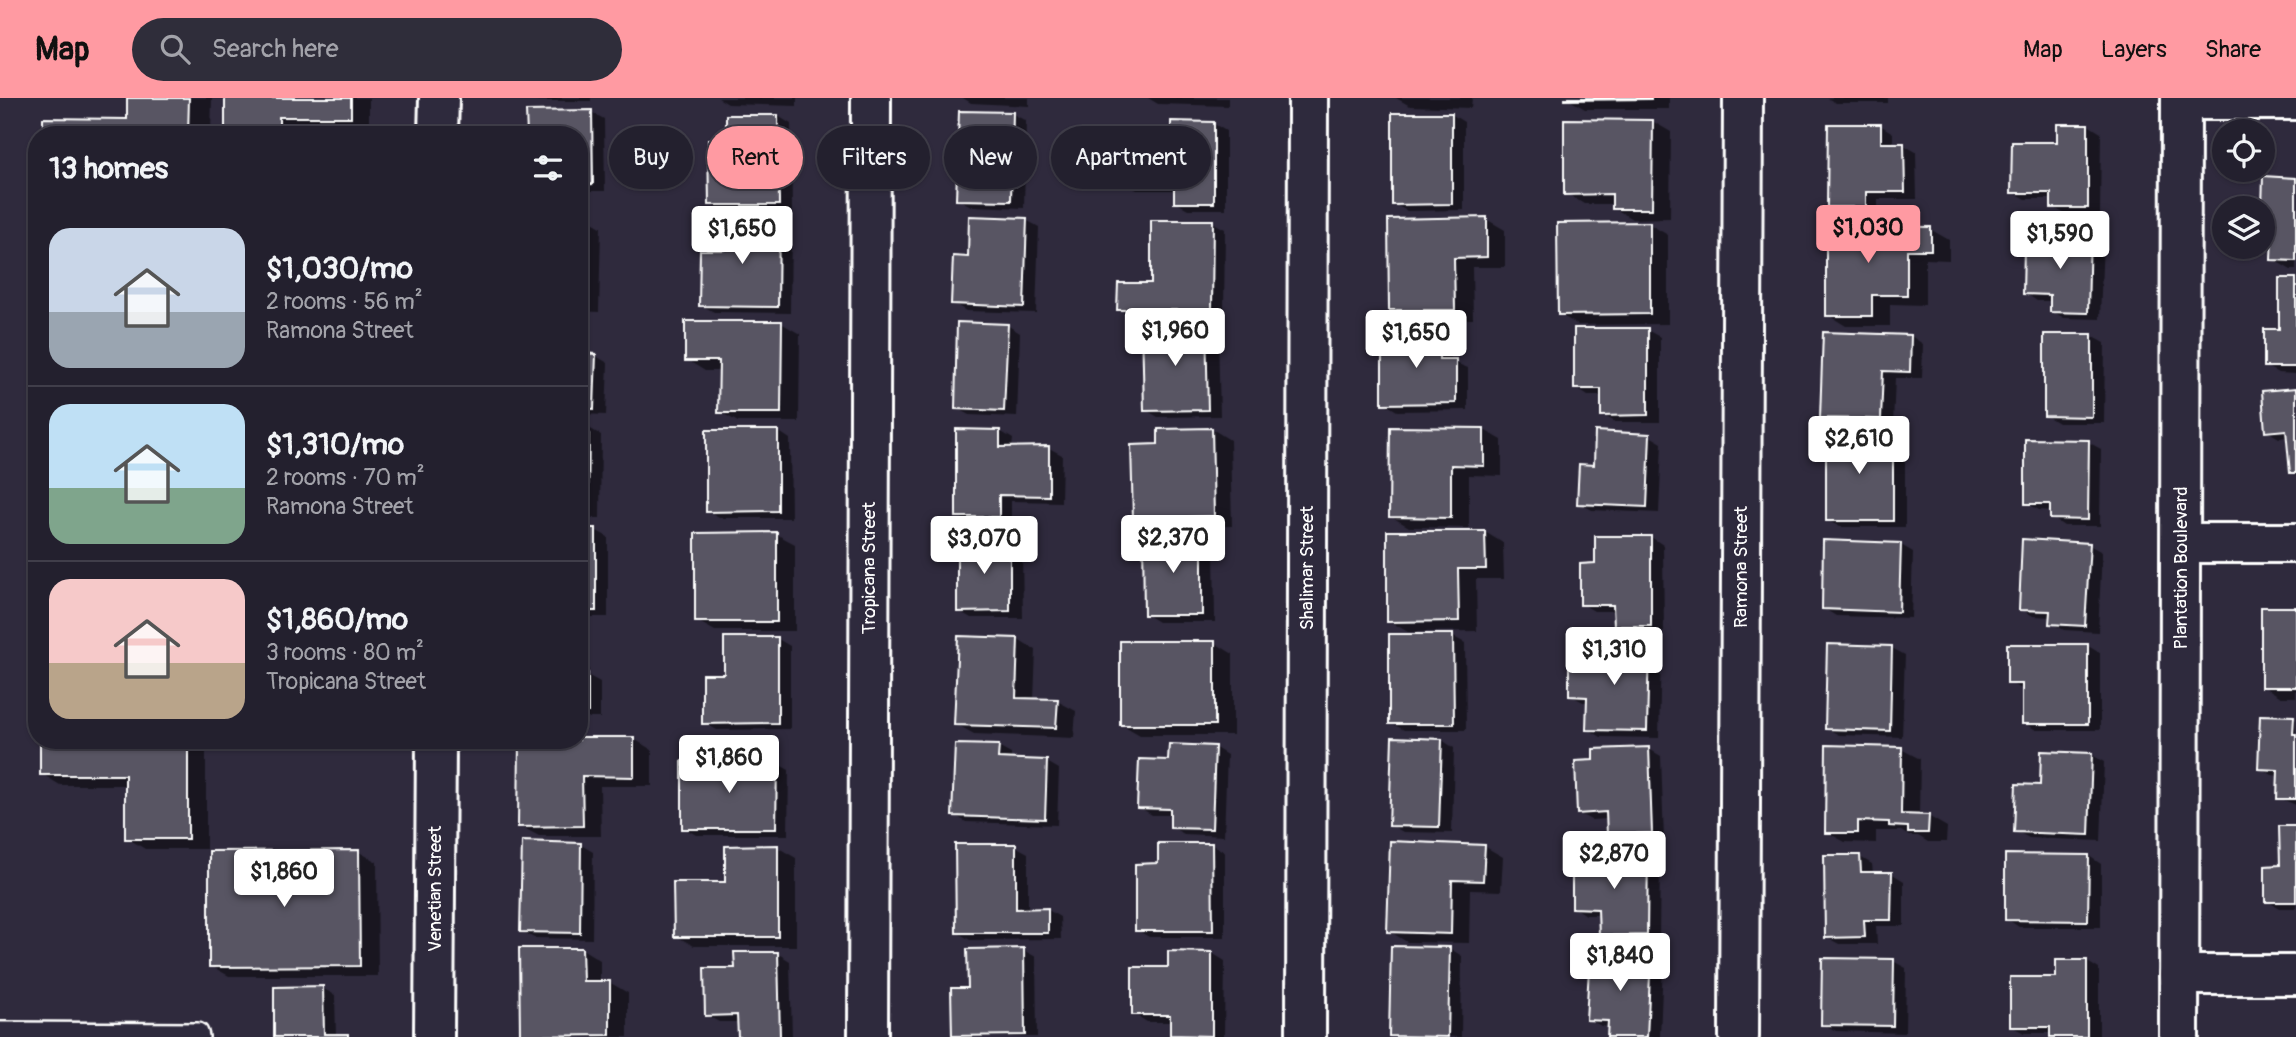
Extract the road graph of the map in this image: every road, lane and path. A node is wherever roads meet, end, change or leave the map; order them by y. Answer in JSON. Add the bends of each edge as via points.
{"nodes":[{"id":1,"x":439,"y":98,"type":"edge"},
{"id":2,"x":871,"y":98,"type":"edge"},
{"id":3,"x":1308,"y":98,"type":"edge"},
{"id":4,"x":1743,"y":98,"type":"edge"},
{"id":5,"x":2181,"y":99,"type":"edge"},
{"id":6,"x":2296,"y":100,"type":"edge"},
{"id":7,"x":438,"y":126,"type":"edge"},
{"id":8,"x":2181,"y":543,"type":"junction"},
{"id":9,"x":2296,"y":543,"type":"edge"},
{"id":10,"x":436,"y":749,"type":"edge"},
{"id":11,"x":2179,"y":975,"type":"junction"},
{"id":12,"x":2296,"y":975,"type":"edge"},
{"id":13,"x":0,"y":1032,"type":"edge"},
{"id":14,"x":199,"y":1037,"type":"edge"},
{"id":15,"x":434,"y":1037,"type":"edge"},
{"id":16,"x":868,"y":1037,"type":"edge"},
{"id":17,"x":1306,"y":1037,"type":"edge"},
{"id":18,"x":1739,"y":1037,"type":"edge"},
{"id":19,"x":2179,"y":1037,"type":"edge"}],
"edges":[{"from":1,"to":7,"type":"street"},
{"from":2,"to":16,"type":"street","name":"Tropicana Street"},
{"from":3,"to":17,"type":"street","name":"Shalimar Street"},
{"from":4,"to":18,"type":"street","name":"Ramona Street"},
{"from":5,"to":6,"type":"street"},
{"from":5,"to":8,"type":"street","name":"Plantation Boulevard"},
{"from":8,"to":9,"type":"street"},
{"from":8,"to":11,"type":"street","name":"Plantation Boulevard"},
{"from":10,"to":15,"type":"street","name":"Venetian Street"},
{"from":11,"to":12,"type":"street"},
{"from":11,"to":19,"type":"street","name":"Plantation Boulevard"},
{"from":13,"to":14,"type":"lane","via":[[198,1033]]}]}
